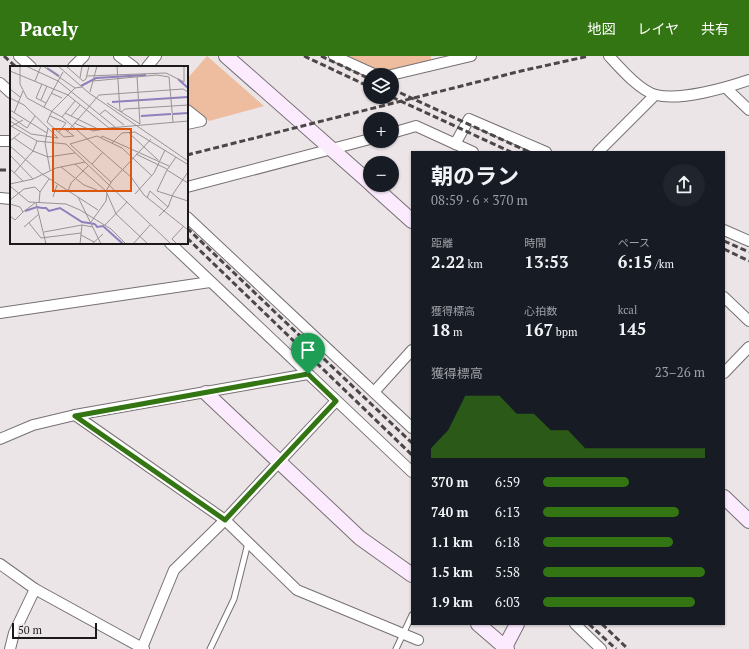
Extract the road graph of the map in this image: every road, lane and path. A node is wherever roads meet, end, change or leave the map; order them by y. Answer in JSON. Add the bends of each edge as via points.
{"nodes":[{"id":1,"x":20,"y":56,"type":"edge"},
{"id":2,"x":84,"y":56,"type":"edge"},
{"id":3,"x":119,"y":56,"type":"edge"},
{"id":4,"x":156,"y":56,"type":"edge"},
{"id":5,"x":226,"y":56,"type":"edge"},
{"id":6,"x":334,"y":56,"type":"edge"},
{"id":7,"x":471,"y":56,"type":"edge"},
{"id":8,"x":609,"y":56,"type":"edge"},
{"id":9,"x":452,"y":58,"type":"edge"},
{"id":10,"x":30,"y":66,"type":"edge"},
{"id":11,"x":74,"y":66,"type":"edge"},
{"id":12,"x":133,"y":66,"type":"edge"},
{"id":13,"x":148,"y":66,"type":"edge"},
{"id":14,"x":363,"y":69,"type":"edge"},
{"id":15,"x":399,"y":73,"type":"edge"},
{"id":16,"x":749,"y":80,"type":"edge"},
{"id":17,"x":0,"y":83,"type":"edge"},
{"id":18,"x":726,"y":88,"type":"junction"},
{"id":19,"x":10,"y":92,"type":"edge"},
{"id":20,"x":655,"y":95,"type":"junction"},
{"id":21,"x":749,"y":110,"type":"edge"},
{"id":22,"x":188,"y":111,"type":"edge"},
{"id":23,"x":188,"y":124,"type":"edge"},
{"id":24,"x":399,"y":130,"type":"edge"},
{"id":25,"x":0,"y":141,"type":"edge"},
{"id":26,"x":363,"y":141,"type":"edge"},
{"id":27,"x":10,"y":142,"type":"edge"},
{"id":28,"x":455,"y":144,"type":"junction"},
{"id":29,"x":332,"y":150,"type":"junction"},
{"id":30,"x":471,"y":151,"type":"edge"},
{"id":31,"x":544,"y":151,"type":"edge"},
{"id":32,"x":599,"y":151,"type":"edge"},
{"id":33,"x":363,"y":177,"type":"edge"},
{"id":34,"x":188,"y":187,"type":"edge"},
{"id":35,"x":380,"y":192,"type":"edge"},
{"id":36,"x":0,"y":198,"type":"edge"},
{"id":37,"x":10,"y":199,"type":"edge"},
{"id":38,"x":188,"y":218,"type":"edge"},
{"id":39,"x":411,"y":219,"type":"edge"},
{"id":40,"x":725,"y":230,"type":"edge"},
{"id":41,"x":749,"y":241,"type":"edge"},
{"id":42,"x":171,"y":244,"type":"edge"},
{"id":43,"x":210,"y":282,"type":"junction"},
{"id":44,"x":725,"y":299,"type":"edge"},
{"id":45,"x":0,"y":313,"type":"edge"},
{"id":46,"x":749,"y":321,"type":"edge"},
{"id":47,"x":749,"y":347,"type":"edge"},
{"id":48,"x":411,"y":351,"type":"edge"},
{"id":49,"x":725,"y":372,"type":"edge"},
{"id":50,"x":308,"y":374,"type":"junction"},
{"id":51,"x":374,"y":392,"type":"junction"},
{"id":52,"x":206,"y":393,"type":"junction"},
{"id":53,"x":336,"y":401,"type":"junction"},
{"id":54,"x":75,"y":416,"type":"junction"},
{"id":55,"x":411,"y":427,"type":"edge"},
{"id":56,"x":0,"y":439,"type":"edge"},
{"id":57,"x":279,"y":462,"type":"junction"},
{"id":58,"x":411,"y":471,"type":"edge"},
{"id":59,"x":725,"y":498,"type":"edge"},
{"id":60,"x":225,"y":520,"type":"junction"},
{"id":61,"x":749,"y":520,"type":"edge"},
{"id":62,"x":248,"y":543,"type":"junction"},
{"id":63,"x":0,"y":564,"type":"edge"},
{"id":64,"x":411,"y":574,"type":"edge"},
{"id":65,"x":35,"y":589,"type":"junction"},
{"id":66,"x":411,"y":617,"type":"edge"},
{"id":67,"x":479,"y":625,"type":"edge"},
{"id":68,"x":517,"y":625,"type":"edge"},
{"id":69,"x":576,"y":625,"type":"edge"},
{"id":70,"x":403,"y":634,"type":"junction"},
{"id":71,"x":418,"y":640,"type":"dead end"},
{"id":72,"x":143,"y":648,"type":"edge"},
{"id":73,"x":506,"y":648,"type":"edge"},
{"id":74,"x":10,"y":649,"type":"edge"},
{"id":75,"x":210,"y":649,"type":"edge"},
{"id":76,"x":396,"y":649,"type":"edge"},
{"id":77,"x":601,"y":649,"type":"edge"}],
"edges":[{"from":1,"to":10,"type":"street"},
{"from":2,"to":11,"type":"street"},
{"from":3,"to":12,"type":"street"},
{"from":4,"to":13,"type":"street"},
{"from":5,"to":29,"type":"street"},
{"from":6,"to":14,"type":"street"},
{"from":7,"to":9,"type":"street"},
{"from":8,"to":20,"type":"street","via":[[633,81]]},
{"from":9,"to":15,"type":"street"},
{"from":16,"to":18,"type":"street"},
{"from":17,"to":19,"type":"street"},
{"from":18,"to":20,"type":"street","via":[[690,95]]},
{"from":18,"to":21,"type":"street"},
{"from":20,"to":32,"type":"street"},
{"from":22,"to":23,"type":"street","via":[[202,121]]},
{"from":24,"to":28,"type":"street","via":[[416,126]]},
{"from":25,"to":27,"type":"street"},
{"from":26,"to":29,"type":"street"},
{"from":28,"to":30,"type":"street"},
{"from":28,"to":31,"type":"street","via":[[468,119]]},
{"from":29,"to":33,"type":"street"},
{"from":29,"to":34,"type":"street"},
{"from":35,"to":39,"type":"street"},
{"from":36,"to":37,"type":"street"},
{"from":38,"to":51,"type":"street"},
{"from":40,"to":41,"type":"street"},
{"from":42,"to":43,"type":"street"},
{"from":43,"to":45,"type":"street"},
{"from":43,"to":50,"type":"street"},
{"from":44,"to":46,"type":"street"},
{"from":47,"to":49,"type":"street"},
{"from":48,"to":51,"type":"street"},
{"from":50,"to":52,"type":"street"},
{"from":50,"to":53,"type":"street"},
{"from":51,"to":55,"type":"street"},
{"from":52,"to":54,"type":"street"},
{"from":52,"to":57,"type":"street"},
{"from":53,"to":57,"type":"street"},
{"from":53,"to":58,"type":"street"},
{"from":54,"to":56,"type":"street","via":[[33,426]]},
{"from":54,"to":60,"type":"street"},
{"from":57,"to":60,"type":"street"},
{"from":57,"to":64,"type":"street","via":[[360,538]]},
{"from":59,"to":61,"type":"street"},
{"from":60,"to":62,"type":"street"},
{"from":60,"to":72,"type":"street","via":[[174,570]]},
{"from":62,"to":70,"type":"street","via":[[297,590]]},
{"from":62,"to":75,"type":"lane","via":[[234,599]]},
{"from":63,"to":65,"type":"street"},
{"from":65,"to":72,"type":"street"},
{"from":65,"to":74,"type":"street","via":[[14,632]]},
{"from":66,"to":70,"type":"lane"},
{"from":67,"to":73,"type":"street"},
{"from":68,"to":73,"type":"street"},
{"from":69,"to":77,"type":"street"},
{"from":70,"to":71,"type":"street"},
{"from":70,"to":76,"type":"lane"}]}
